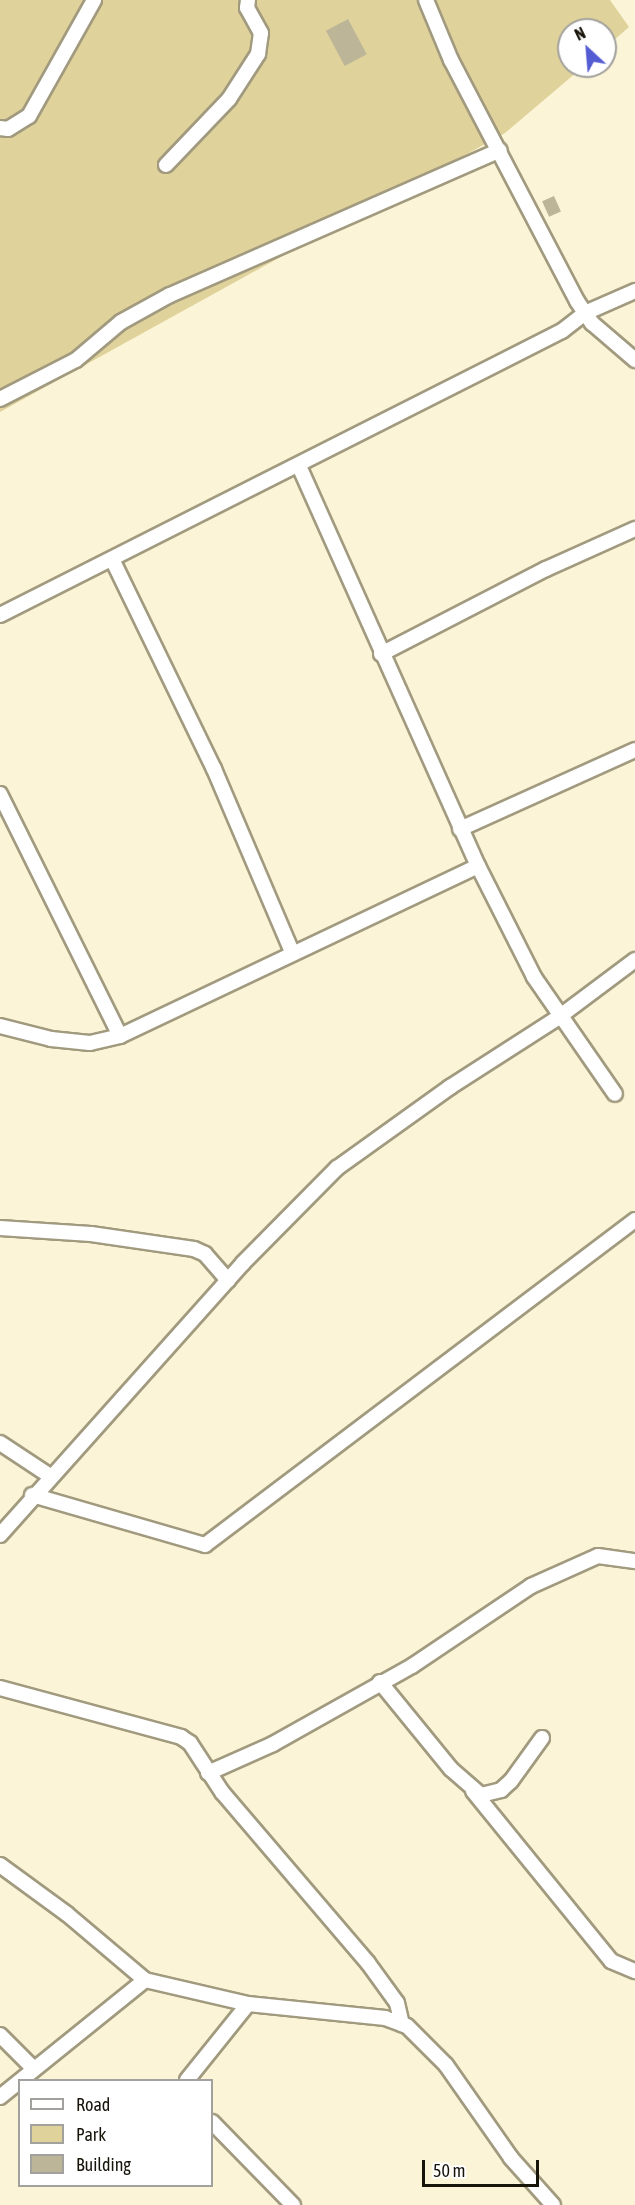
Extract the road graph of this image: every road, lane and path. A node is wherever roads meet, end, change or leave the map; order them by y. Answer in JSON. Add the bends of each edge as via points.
{"nodes":[{"id":1,"x":94,"y":0,"type":"edge"},
{"id":2,"x":248,"y":0,"type":"edge"},
{"id":3,"x":426,"y":0,"type":"edge"},
{"id":4,"x":0,"y":128,"type":"edge"},
{"id":5,"x":501,"y":150,"type":"junction"},
{"id":6,"x":166,"y":165,"type":"dead end"},
{"id":7,"x":635,"y":291,"type":"edge"},
{"id":8,"x":585,"y":313,"type":"junction"},
{"id":9,"x":635,"y":360,"type":"edge"},
{"id":10,"x":0,"y":399,"type":"edge"},
{"id":11,"x":299,"y":466,"type":"junction"},
{"id":12,"x":635,"y":529,"type":"edge"},
{"id":13,"x":113,"y":561,"type":"junction"},
{"id":14,"x":0,"y":615,"type":"edge"},
{"id":15,"x":381,"y":654,"type":"junction"},
{"id":16,"x":635,"y":750,"type":"edge"},
{"id":17,"x":0,"y":794,"type":"edge"},
{"id":18,"x":460,"y":829,"type":"junction"},
{"id":19,"x":478,"y":866,"type":"junction"},
{"id":20,"x":292,"y":952,"type":"junction"},
{"id":21,"x":635,"y":960,"type":"edge"},
{"id":22,"x":559,"y":1017,"type":"junction"},
{"id":23,"x":0,"y":1026,"type":"edge"},
{"id":24,"x":120,"y":1036,"type":"junction"},
{"id":25,"x":615,"y":1094,"type":"dead end"},
{"id":26,"x":635,"y":1220,"type":"edge"},
{"id":27,"x":0,"y":1228,"type":"edge"},
{"id":28,"x":228,"y":1280,"type":"junction"},
{"id":29,"x":0,"y":1443,"type":"edge"},
{"id":30,"x":50,"y":1476,"type":"junction"},
{"id":31,"x":32,"y":1495,"type":"junction"},
{"id":32,"x":0,"y":1535,"type":"edge"},
{"id":33,"x":635,"y":1562,"type":"edge"},
{"id":34,"x":380,"y":1682,"type":"junction"},
{"id":35,"x":0,"y":1688,"type":"edge"},
{"id":36,"x":542,"y":1738,"type":"dead end"},
{"id":37,"x":208,"y":1773,"type":"junction"},
{"id":38,"x":473,"y":1791,"type":"junction"},
{"id":39,"x":0,"y":1865,"type":"edge"},
{"id":40,"x":635,"y":1971,"type":"edge"},
{"id":41,"x":145,"y":1980,"type":"junction"},
{"id":42,"x":248,"y":2004,"type":"junction"},
{"id":43,"x":402,"y":2024,"type":"junction"},
{"id":44,"x":0,"y":2035,"type":"edge"},
{"id":45,"x":33,"y":2068,"type":"junction"},
{"id":46,"x":20,"y":2079,"type":"edge"},
{"id":47,"x":188,"y":2079,"type":"edge"},
{"id":48,"x":18,"y":2081,"type":"edge"},
{"id":49,"x":0,"y":2097,"type":"edge"},
{"id":50,"x":213,"y":2123,"type":"edge"},
{"id":51,"x":293,"y":2205,"type":"edge"},
{"id":52,"x":553,"y":2205,"type":"edge"}],
"edges":[{"from":1,"to":4,"type":"street","via":[[29,116],[8,129]]},
{"from":2,"to":6,"type":"street","via":[[247,8],[261,33],[258,54],[229,99]]},
{"from":3,"to":5,"type":"street","via":[[451,60]]},
{"from":5,"to":8,"type":"street"},
{"from":5,"to":10,"type":"street","via":[[170,296],[121,322],[76,360]]},
{"from":7,"to":8,"type":"street"},
{"from":8,"to":9,"type":"street"},
{"from":8,"to":11,"type":"street","via":[[562,331]]},
{"from":11,"to":13,"type":"street"},
{"from":11,"to":15,"type":"street"},
{"from":12,"to":15,"type":"street","via":[[546,569]]},
{"from":13,"to":14,"type":"street"},
{"from":13,"to":20,"type":"street","via":[[214,769]]},
{"from":15,"to":18,"type":"street"},
{"from":16,"to":18,"type":"street"},
{"from":17,"to":24,"type":"street"},
{"from":18,"to":19,"type":"street"},
{"from":19,"to":20,"type":"street","via":[[348,930]]},
{"from":19,"to":22,"type":"street"},
{"from":20,"to":24,"type":"street"},
{"from":21,"to":22,"type":"street"},
{"from":22,"to":25,"type":"street"},
{"from":22,"to":28,"type":"street","via":[[450,1087],[337,1168]]},
{"from":23,"to":24,"type":"street","via":[[51,1040],[80,1042]]},
{"from":26,"to":31,"type":"street","via":[[205,1545]]},
{"from":27,"to":28,"type":"street","via":[[91,1234],[194,1249],[205,1254]]},
{"from":28,"to":30,"type":"street"},
{"from":29,"to":30,"type":"street"},
{"from":30,"to":31,"type":"street"},
{"from":31,"to":32,"type":"street"},
{"from":33,"to":34,"type":"street","via":[[598,1556],[531,1586],[412,1666]]},
{"from":34,"to":37,"type":"street","via":[[273,1744]]},
{"from":34,"to":38,"type":"street"},
{"from":35,"to":37,"type":"street","via":[[181,1737],[190,1743]]},
{"from":36,"to":38,"type":"street","via":[[501,1790],[487,1796]]},
{"from":37,"to":43,"type":"street","via":[[368,1963],[397,2003]]},
{"from":38,"to":40,"type":"street","via":[[611,1961]]},
{"from":39,"to":41,"type":"street","via":[[67,1914]]},
{"from":41,"to":42,"type":"street"},
{"from":41,"to":45,"type":"street"},
{"from":42,"to":43,"type":"street","via":[[385,2018]]},
{"from":42,"to":47,"type":"street"},
{"from":43,"to":52,"type":"street","via":[[446,2065],[511,2158]]},
{"from":44,"to":45,"type":"street"},
{"from":45,"to":46,"type":"street"},
{"from":48,"to":49,"type":"street"},
{"from":50,"to":51,"type":"street"}]}
